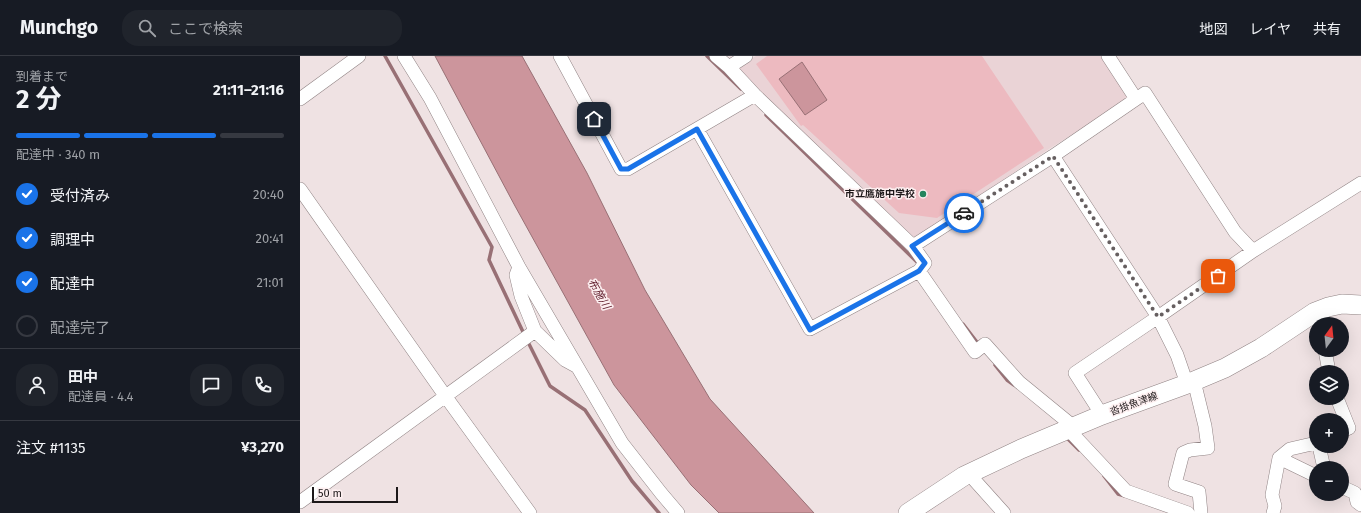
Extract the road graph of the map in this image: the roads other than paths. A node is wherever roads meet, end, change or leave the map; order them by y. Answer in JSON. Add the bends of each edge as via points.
{"nodes":[{"id":1,"x":359,"y":56,"type":"edge"},
{"id":2,"x":404,"y":56,"type":"edge"},
{"id":3,"x":560,"y":56,"type":"edge"},
{"id":4,"x":746,"y":56,"type":"edge"},
{"id":5,"x":1108,"y":56,"type":"edge"},
{"id":6,"x":722,"y":60,"type":"edge"},
{"id":7,"x":755,"y":95,"type":"junction"},
{"id":8,"x":1136,"y":98,"type":"junction"},
{"id":9,"x":300,"y":99,"type":"edge"},
{"id":10,"x":697,"y":129,"type":"junction"},
{"id":11,"x":1053,"y":156,"type":"junction"},
{"id":12,"x":1361,"y":183,"type":"edge"},
{"id":13,"x":300,"y":189,"type":"edge"},
{"id":14,"x":912,"y":246,"type":"junction"},
{"id":15,"x":1253,"y":251,"type":"junction"},
{"id":16,"x":519,"y":267,"type":"junction"},
{"id":17,"x":919,"y":271,"type":"junction"},
{"id":18,"x":1361,"y":305,"type":"edge"},
{"id":19,"x":1158,"y":317,"type":"junction"},
{"id":20,"x":1319,"y":317,"type":"edge"},
{"id":21,"x":1309,"y":323,"type":"edge"},
{"id":22,"x":535,"y":331,"type":"junction"},
{"id":23,"x":577,"y":366,"type":"junction"},
{"id":24,"x":1191,"y":382,"type":"junction"},
{"id":25,"x":446,"y":397,"type":"junction"},
{"id":26,"x":1102,"y":415,"type":"junction"},
{"id":27,"x":1071,"y":428,"type":"junction"},
{"id":28,"x":1309,"y":444,"type":"edge"},
{"id":29,"x":1280,"y":458,"type":"junction"},
{"id":30,"x":1309,"y":472,"type":"edge"},
{"id":31,"x":969,"y":474,"type":"junction"},
{"id":32,"x":1349,"y":490,"type":"edge"},
{"id":33,"x":300,"y":502,"type":"edge"},
{"id":34,"x":1361,"y":505,"type":"edge"},
{"id":35,"x":530,"y":513,"type":"edge"},
{"id":36,"x":678,"y":513,"type":"edge"},
{"id":37,"x":908,"y":513,"type":"edge"},
{"id":38,"x":1004,"y":513,"type":"edge"},
{"id":39,"x":1188,"y":513,"type":"edge"},
{"id":40,"x":1201,"y":513,"type":"edge"},
{"id":41,"x":1273,"y":513,"type":"edge"}],
"edges":[{"from":1,"to":9,"type":"street"},
{"from":2,"to":16,"type":"street","via":[[430,98]]},
{"from":3,"to":10,"type":"street","via":[[621,169],[628,169]]},
{"from":4,"to":6,"type":"street"},
{"from":5,"to":8,"type":"street"},
{"from":6,"to":7,"type":"street"},
{"from":7,"to":10,"type":"street"},
{"from":7,"to":14,"type":"street"},
{"from":8,"to":11,"type":"street"},
{"from":8,"to":15,"type":"street","via":[[1145,93],[1236,232]]},
{"from":10,"to":17,"type":"street","via":[[810,330]]},
{"from":11,"to":14,"type":"street"},
{"from":11,"to":19,"type":"street"},
{"from":12,"to":15,"type":"street"},
{"from":13,"to":25,"type":"street"},
{"from":14,"to":17,"type":"street","via":[[925,263]]},
{"from":15,"to":19,"type":"street"},
{"from":16,"to":22,"type":"street","via":[[516,275],[521,296]]},
{"from":16,"to":23,"type":"street"},
{"from":17,"to":27,"type":"street","via":[[975,352],[985,344],[1019,382]]},
{"from":18,"to":20,"type":"main road","name":"沓掛魚津線","via":[[1328,306]]},
{"from":19,"to":24,"type":"street"},
{"from":19,"to":26,"type":"street","via":[[1075,373]]},
{"from":21,"to":24,"type":"main road","name":"沓掛魚津線","via":[[1225,368]]},
{"from":22,"to":23,"type":"street","via":[[565,360]]},
{"from":22,"to":25,"type":"street"},
{"from":23,"to":36,"type":"street","via":[[622,443]]},
{"from":24,"to":26,"type":"main road","name":"沓掛魚津線"},
{"from":24,"to":40,"type":"street","via":[[1205,426],[1208,448],[1183,453],[1175,484],[1199,492]]},
{"from":25,"to":33,"type":"street"},
{"from":25,"to":35,"type":"street"},
{"from":26,"to":27,"type":"main road","name":"沓掛魚津線"},
{"from":27,"to":31,"type":"main road","name":"沓掛魚津線"},
{"from":27,"to":39,"type":"street","via":[[1126,491]]},
{"from":28,"to":29,"type":"street","via":[[1290,448]]},
{"from":29,"to":30,"type":"street"},
{"from":29,"to":41,"type":"street","via":[[1272,495],[1275,506]]},
{"from":31,"to":37,"type":"main road","name":"沓掛魚津線"},
{"from":31,"to":38,"type":"street"},
{"from":32,"to":34,"type":"street","via":[[1355,493],[1357,502]]}]}
